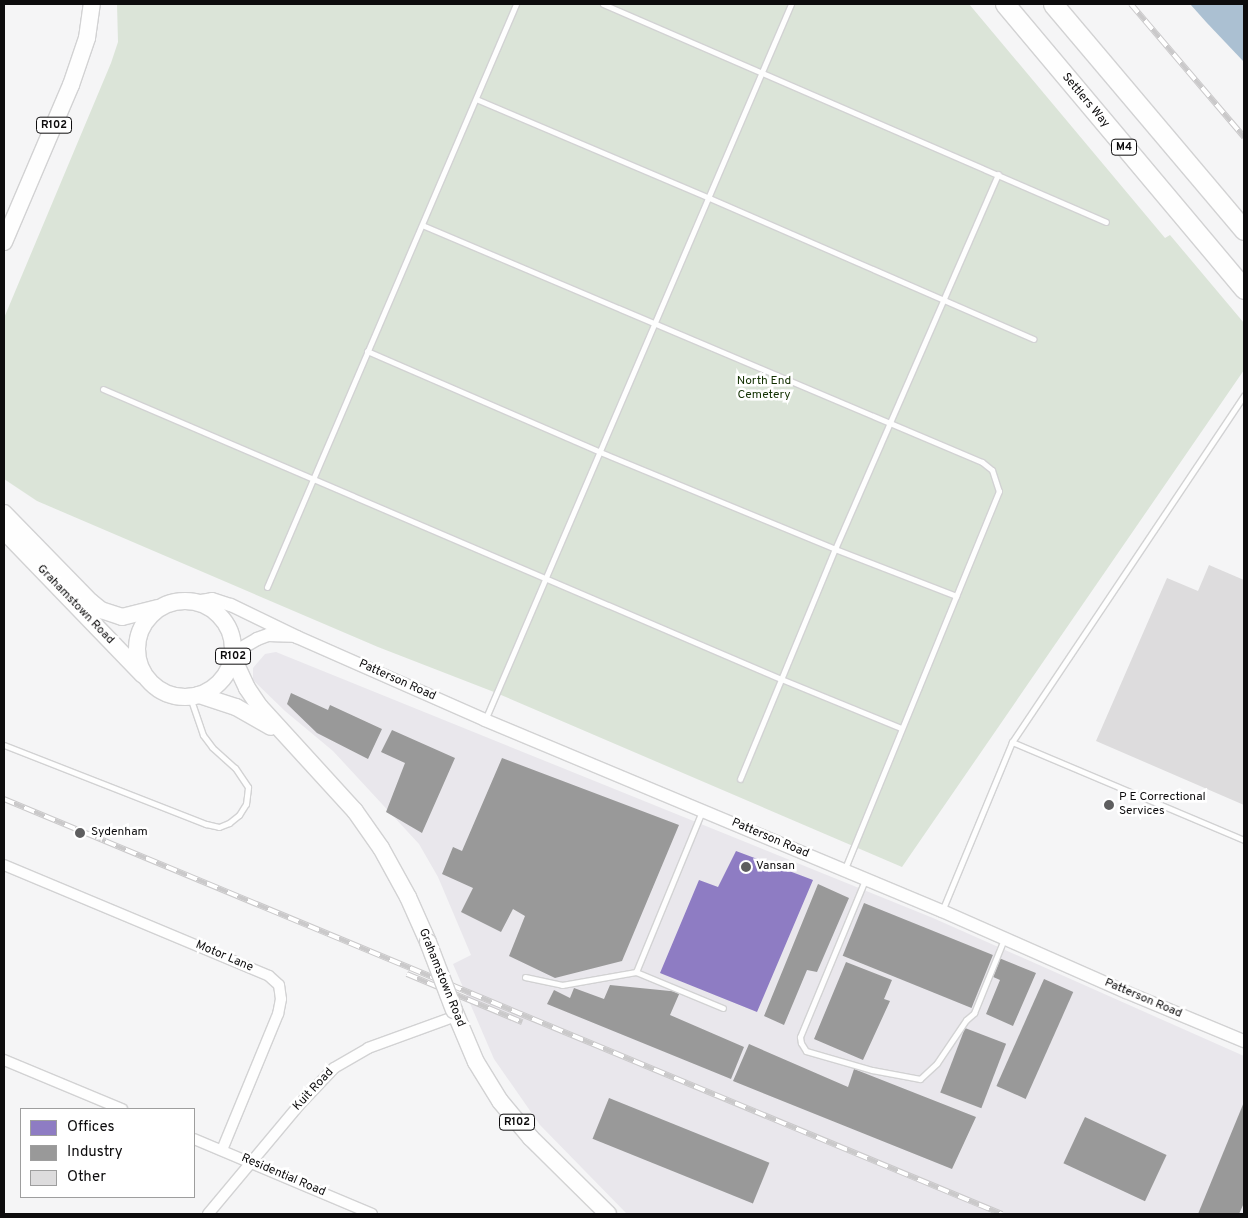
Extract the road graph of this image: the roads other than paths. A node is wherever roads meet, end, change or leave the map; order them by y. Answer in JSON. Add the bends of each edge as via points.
{"nodes":[{"id":1,"x":92,"y":4,"type":"edge"},
{"id":2,"x":516,"y":4,"type":"edge"},
{"id":3,"x":602,"y":4,"type":"edge"},
{"id":4,"x":791,"y":4,"type":"edge"},
{"id":5,"x":1005,"y":4,"type":"edge"},
{"id":6,"x":1053,"y":4,"type":"edge"},
{"id":7,"x":761,"y":72,"type":"junction"},
{"id":8,"x":476,"y":98,"type":"junction"},
{"id":9,"x":998,"y":174,"type":"junction"},
{"id":10,"x":707,"y":197,"type":"junction"},
{"id":11,"x":1106,"y":222,"type":"dead end"},
{"id":12,"x":422,"y":225,"type":"junction"},
{"id":13,"x":1244,"y":230,"type":"edge"},
{"id":14,"x":4,"y":242,"type":"edge"},
{"id":15,"x":1244,"y":289,"type":"edge"},
{"id":16,"x":944,"y":299,"type":"junction"},
{"id":17,"x":655,"y":324,"type":"junction"},
{"id":18,"x":1033,"y":339,"type":"dead end"},
{"id":19,"x":367,"y":351,"type":"junction"},
{"id":20,"x":103,"y":389,"type":"dead end"},
{"id":21,"x":1244,"y":395,"type":"edge"},
{"id":22,"x":889,"y":423,"type":"junction"},
{"id":23,"x":600,"y":452,"type":"junction"},
{"id":24,"x":313,"y":478,"type":"junction"},
{"id":25,"x":4,"y":513,"type":"edge"},
{"id":26,"x":4,"y":531,"type":"edge"},
{"id":27,"x":835,"y":549,"type":"junction"},
{"id":28,"x":547,"y":578,"type":"junction"},
{"id":29,"x":266,"y":587,"type":"dead end"},
{"id":30,"x":956,"y":596,"type":"junction"},
{"id":31,"x":195,"y":602,"type":"junction"},
{"id":32,"x":160,"y":608,"type":"junction"},
{"id":33,"x":297,"y":637,"type":"junction"},
{"id":34,"x":233,"y":656,"type":"junction"},
{"id":35,"x":147,"y":678,"type":"junction"},
{"id":36,"x":781,"y":679,"type":"junction"},
{"id":37,"x":195,"y":696,"type":"junction"},
{"id":38,"x":485,"y":720,"type":"junction"},
{"id":39,"x":901,"y":728,"type":"junction"},
{"id":40,"x":284,"y":734,"type":"junction"},
{"id":41,"x":1012,"y":742,"type":"junction"},
{"id":42,"x":4,"y":745,"type":"edge"},
{"id":43,"x":740,"y":779,"type":"dead end"},
{"id":44,"x":702,"y":811,"type":"junction"},
{"id":45,"x":1244,"y":840,"type":"edge"},
{"id":46,"x":4,"y":865,"type":"edge"},
{"id":47,"x":844,"y":870,"type":"junction"},
{"id":48,"x":865,"y":879,"type":"junction"},
{"id":49,"x":942,"y":911,"type":"junction"},
{"id":50,"x":1004,"y":939,"type":"junction"},
{"id":51,"x":636,"y":972,"type":"junction"},
{"id":52,"x":525,"y":976,"type":"dead end"},
{"id":53,"x":723,"y":1008,"type":"dead end"},
{"id":54,"x":455,"y":1013,"type":"junction"},
{"id":55,"x":1244,"y":1041,"type":"edge"},
{"id":56,"x":4,"y":1060,"type":"edge"},
{"id":57,"x":120,"y":1108,"type":"edge"},
{"id":58,"x":195,"y":1139,"type":"edge"},
{"id":59,"x":222,"y":1150,"type":"junction"},
{"id":60,"x":252,"y":1162,"type":"junction"},
{"id":61,"x":208,"y":1214,"type":"edge"},
{"id":62,"x":372,"y":1214,"type":"edge"},
{"id":63,"x":608,"y":1214,"type":"edge"}],
"edges":[{"from":1,"to":14,"type":"main road","number":"R102","via":[[87,38],[71,85]]},
{"from":2,"to":8,"type":"lane"},
{"from":3,"to":7,"type":"lane"},
{"from":4,"to":7,"type":"lane"},
{"from":5,"to":15,"type":"highway","name":"Settlers Way","number":"M4"},
{"from":6,"to":13,"type":"highway"},
{"from":7,"to":9,"type":"lane"},
{"from":7,"to":10,"type":"lane"},
{"from":8,"to":10,"type":"lane"},
{"from":8,"to":12,"type":"lane"},
{"from":9,"to":11,"type":"lane"},
{"from":9,"to":16,"type":"lane"},
{"from":10,"to":16,"type":"lane"},
{"from":10,"to":17,"type":"lane"},
{"from":12,"to":17,"type":"lane"},
{"from":12,"to":19,"type":"lane"},
{"from":16,"to":18,"type":"lane"},
{"from":16,"to":22,"type":"lane"},
{"from":17,"to":22,"type":"lane"},
{"from":17,"to":23,"type":"lane"},
{"from":19,"to":23,"type":"lane"},
{"from":19,"to":24,"type":"lane"},
{"from":20,"to":24,"type":"lane"},
{"from":21,"to":41,"type":"lane"},
{"from":22,"to":27,"type":"lane"},
{"from":22,"to":30,"type":"lane","via":[[982,462],[996,477],[999,491]]},
{"from":23,"to":27,"type":"lane"},
{"from":23,"to":28,"type":"lane"},
{"from":24,"to":28,"type":"lane"},
{"from":24,"to":29,"type":"lane"},
{"from":25,"to":32,"type":"main road","name":"Grahamstown Road","via":[[101,610],[122,617]]},
{"from":26,"to":35,"type":"main road","name":"Grahamstown Road","number":"R102"},
{"from":27,"to":30,"type":"lane"},
{"from":27,"to":36,"type":"lane"},
{"from":28,"to":36,"type":"lane"},
{"from":28,"to":38,"type":"lane"},
{"from":30,"to":39,"type":"lane"},
{"from":31,"to":32,"type":"main road","name":"Grahamstown Road","via":[[177,602]]},
{"from":31,"to":33,"type":"street","name":"Patterson Road","via":[[219,600]]},
{"from":31,"to":34,"type":"main road","name":"Grahamstown Road","number":"R102","via":[[208,606],[224,620],[232,639]]},
{"from":32,"to":35,"type":"main road","via":[[145,622],[138,642],[139,663]]},
{"from":33,"to":34,"type":"street","name":"Patterson Road","via":[[268,635],[257,638]]},
{"from":33,"to":38,"type":"street","name":"Patterson Road"},
{"from":34,"to":37,"type":"main road","number":"R102","via":[[226,674],[214,687]]},
{"from":34,"to":40,"type":"main road","name":"Grahamstown Road","number":"R102","via":[[247,688]]},
{"from":35,"to":37,"type":"main road","name":"Grahamstown Road","number":"R102","via":[[174,696]]},
{"from":36,"to":39,"type":"lane"},
{"from":36,"to":43,"type":"lane"},
{"from":37,"to":40,"type":"main road","name":"Grahamstown Road","number":"R102","via":[[236,707]]},
{"from":37,"to":42,"type":"lane","via":[[204,735],[248,787],[246,804],[239,815],[219,827]]},
{"from":38,"to":44,"type":"street","name":"Patterson Road"},
{"from":39,"to":47,"type":"lane"},
{"from":40,"to":54,"type":"main road","name":"Grahamstown Road","number":"R102","bridge":true,"via":[[355,811],[381,848],[408,897]]},
{"from":41,"to":45,"type":"lane"},
{"from":41,"to":49,"type":"lane"},
{"from":44,"to":47,"type":"street","name":"Patterson Road"},
{"from":44,"to":51,"type":"lane"},
{"from":46,"to":59,"type":"street","name":"Motor Lane","via":[[269,976],[279,985],[278,1014]]},
{"from":47,"to":48,"type":"street","name":"Patterson Road"},
{"from":48,"to":49,"type":"street","name":"Patterson Road"},
{"from":48,"to":50,"type":"lane","via":[[800,1037],[806,1051],[872,1070],[920,1079],[937,1063],[974,1013]]},
{"from":49,"to":50,"type":"street","name":"Patterson Road"},
{"from":50,"to":55,"type":"street","name":"Patterson Road"},
{"from":51,"to":52,"type":"lane","via":[[562,985]]},
{"from":51,"to":53,"type":"lane"},
{"from":54,"to":60,"type":"street","name":"Kuit Road","via":[[368,1048],[334,1068]]},
{"from":54,"to":63,"type":"main road","name":"Grahamstown Road","number":"R102","via":[[476,1062],[500,1101],[526,1133]]},
{"from":56,"to":57,"type":"street"},
{"from":58,"to":59,"type":"street","name":"Residential Road"},
{"from":59,"to":60,"type":"street","name":"Residential Road"},
{"from":60,"to":61,"type":"street","name":"Kuit Road"},
{"from":60,"to":62,"type":"street","name":"Residential Road"}]}
